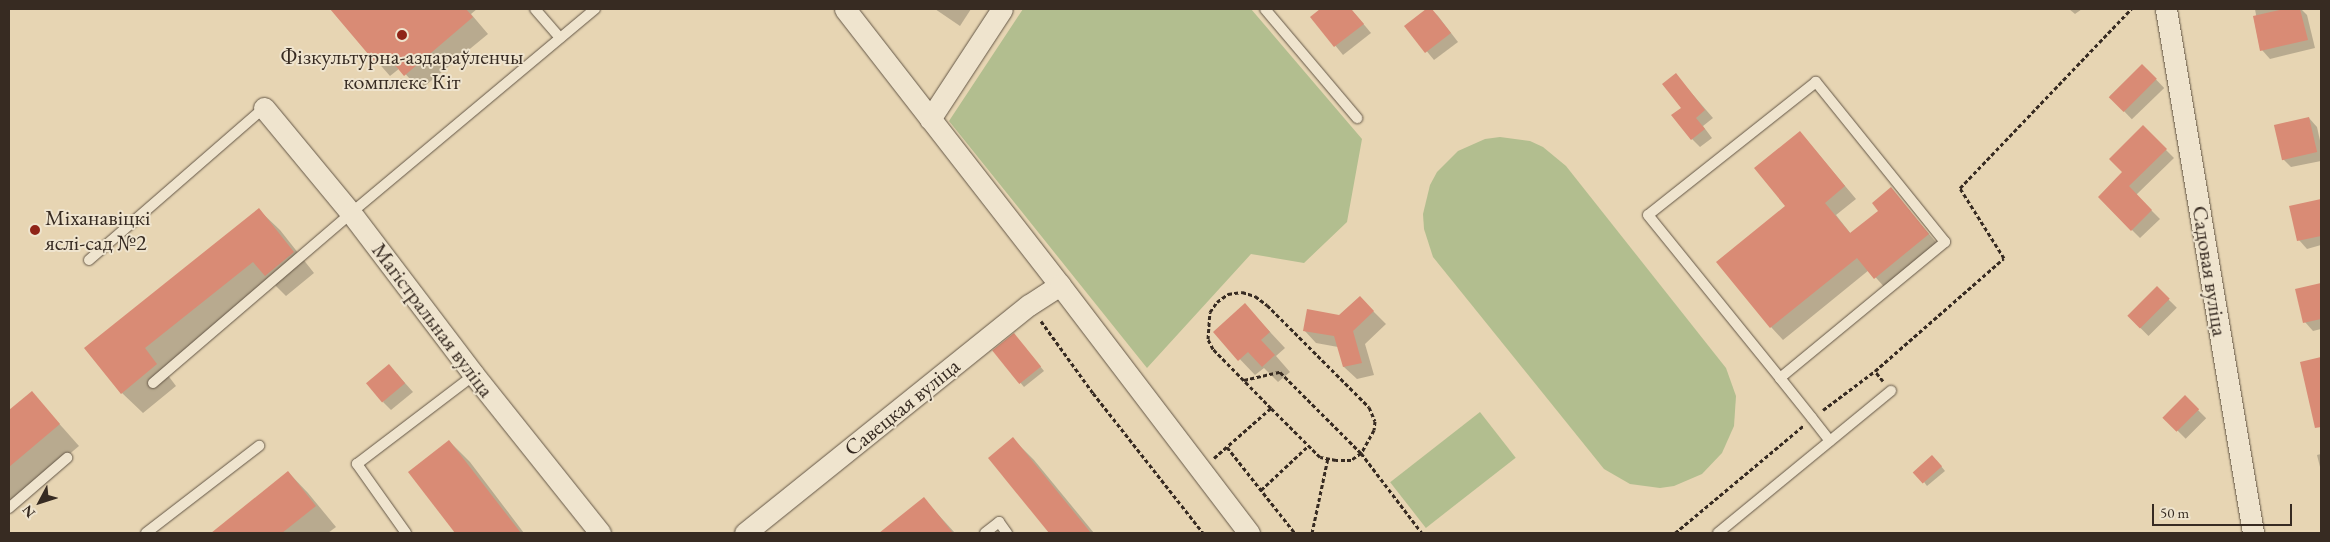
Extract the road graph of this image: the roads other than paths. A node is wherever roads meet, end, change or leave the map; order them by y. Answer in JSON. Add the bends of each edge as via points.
{"nodes":[{"id":1,"x":535,"y":9,"type":"edge"},
{"id":2,"x":595,"y":9,"type":"edge"},
{"id":3,"x":845,"y":9,"type":"edge"},
{"id":4,"x":1002,"y":9,"type":"edge"},
{"id":5,"x":1266,"y":9,"type":"edge"},
{"id":6,"x":2166,"y":9,"type":"edge"},
{"id":7,"x":560,"y":38,"type":"junction"},
{"id":8,"x":264,"y":108,"type":"joint"},
{"id":9,"x":1356,"y":118,"type":"dead end"},
{"id":10,"x":930,"y":119,"type":"junction"},
{"id":11,"x":351,"y":213,"type":"junction"},
{"id":12,"x":89,"y":260,"type":"dead end"},
{"id":13,"x":1060,"y":285,"type":"junction"},
{"id":14,"x":474,"y":375,"type":"junction"},
{"id":15,"x":1780,"y":378,"type":"junction"},
{"id":16,"x":154,"y":383,"type":"dead end"},
{"id":17,"x":1891,"y":391,"type":"road end"},
{"id":18,"x":1830,"y":441,"type":"junction"},
{"id":19,"x":259,"y":446,"type":"dead end"},
{"id":20,"x":67,"y":458,"type":"dead end"},
{"id":21,"x":9,"y":508,"type":"edge"},
{"id":22,"x":146,"y":533,"type":"edge"},
{"id":23,"x":406,"y":533,"type":"edge"},
{"id":24,"x":600,"y":533,"type":"edge"},
{"id":25,"x":745,"y":533,"type":"edge"},
{"id":26,"x":985,"y":533,"type":"edge"},
{"id":27,"x":1007,"y":533,"type":"edge"},
{"id":28,"x":1249,"y":533,"type":"edge"},
{"id":29,"x":1718,"y":533,"type":"edge"},
{"id":30,"x":2253,"y":533,"type":"edge"}],
"edges":[{"from":1,"to":7,"type":"lane"},
{"from":2,"to":7,"type":"lane"},
{"from":3,"to":10,"type":"street"},
{"from":4,"to":10,"type":"street"},
{"from":5,"to":9,"type":"lane"},
{"from":6,"to":30,"type":"street","name":"Садовая вуліца"},
{"from":7,"to":11,"type":"lane"},
{"from":8,"to":11,"type":"street","name":"Магістральная вуліца"},
{"from":8,"to":12,"type":"lane"},
{"from":10,"to":13,"type":"street"},
{"from":11,"to":14,"type":"street","name":"Магістральная вуліца"},
{"from":11,"to":16,"type":"lane"},
{"from":13,"to":25,"type":"street","name":"Савецкая вуліца","via":[[1029,305]]},
{"from":13,"to":28,"type":"street"},
{"from":14,"to":23,"type":"lane","via":[[357,464]]},
{"from":14,"to":24,"type":"street","name":"Магістральная вуліца"},
{"from":15,"to":15,"type":"lane","via":[[1648,215],[1816,82],[1944,242]]},
{"from":15,"to":18,"type":"lane"},
{"from":17,"to":18,"type":"lane"},
{"from":18,"to":29,"type":"lane"},
{"from":19,"to":22,"type":"lane"},
{"from":20,"to":21,"type":"lane"},
{"from":26,"to":27,"type":"lane","via":[[999,522]]}]}
